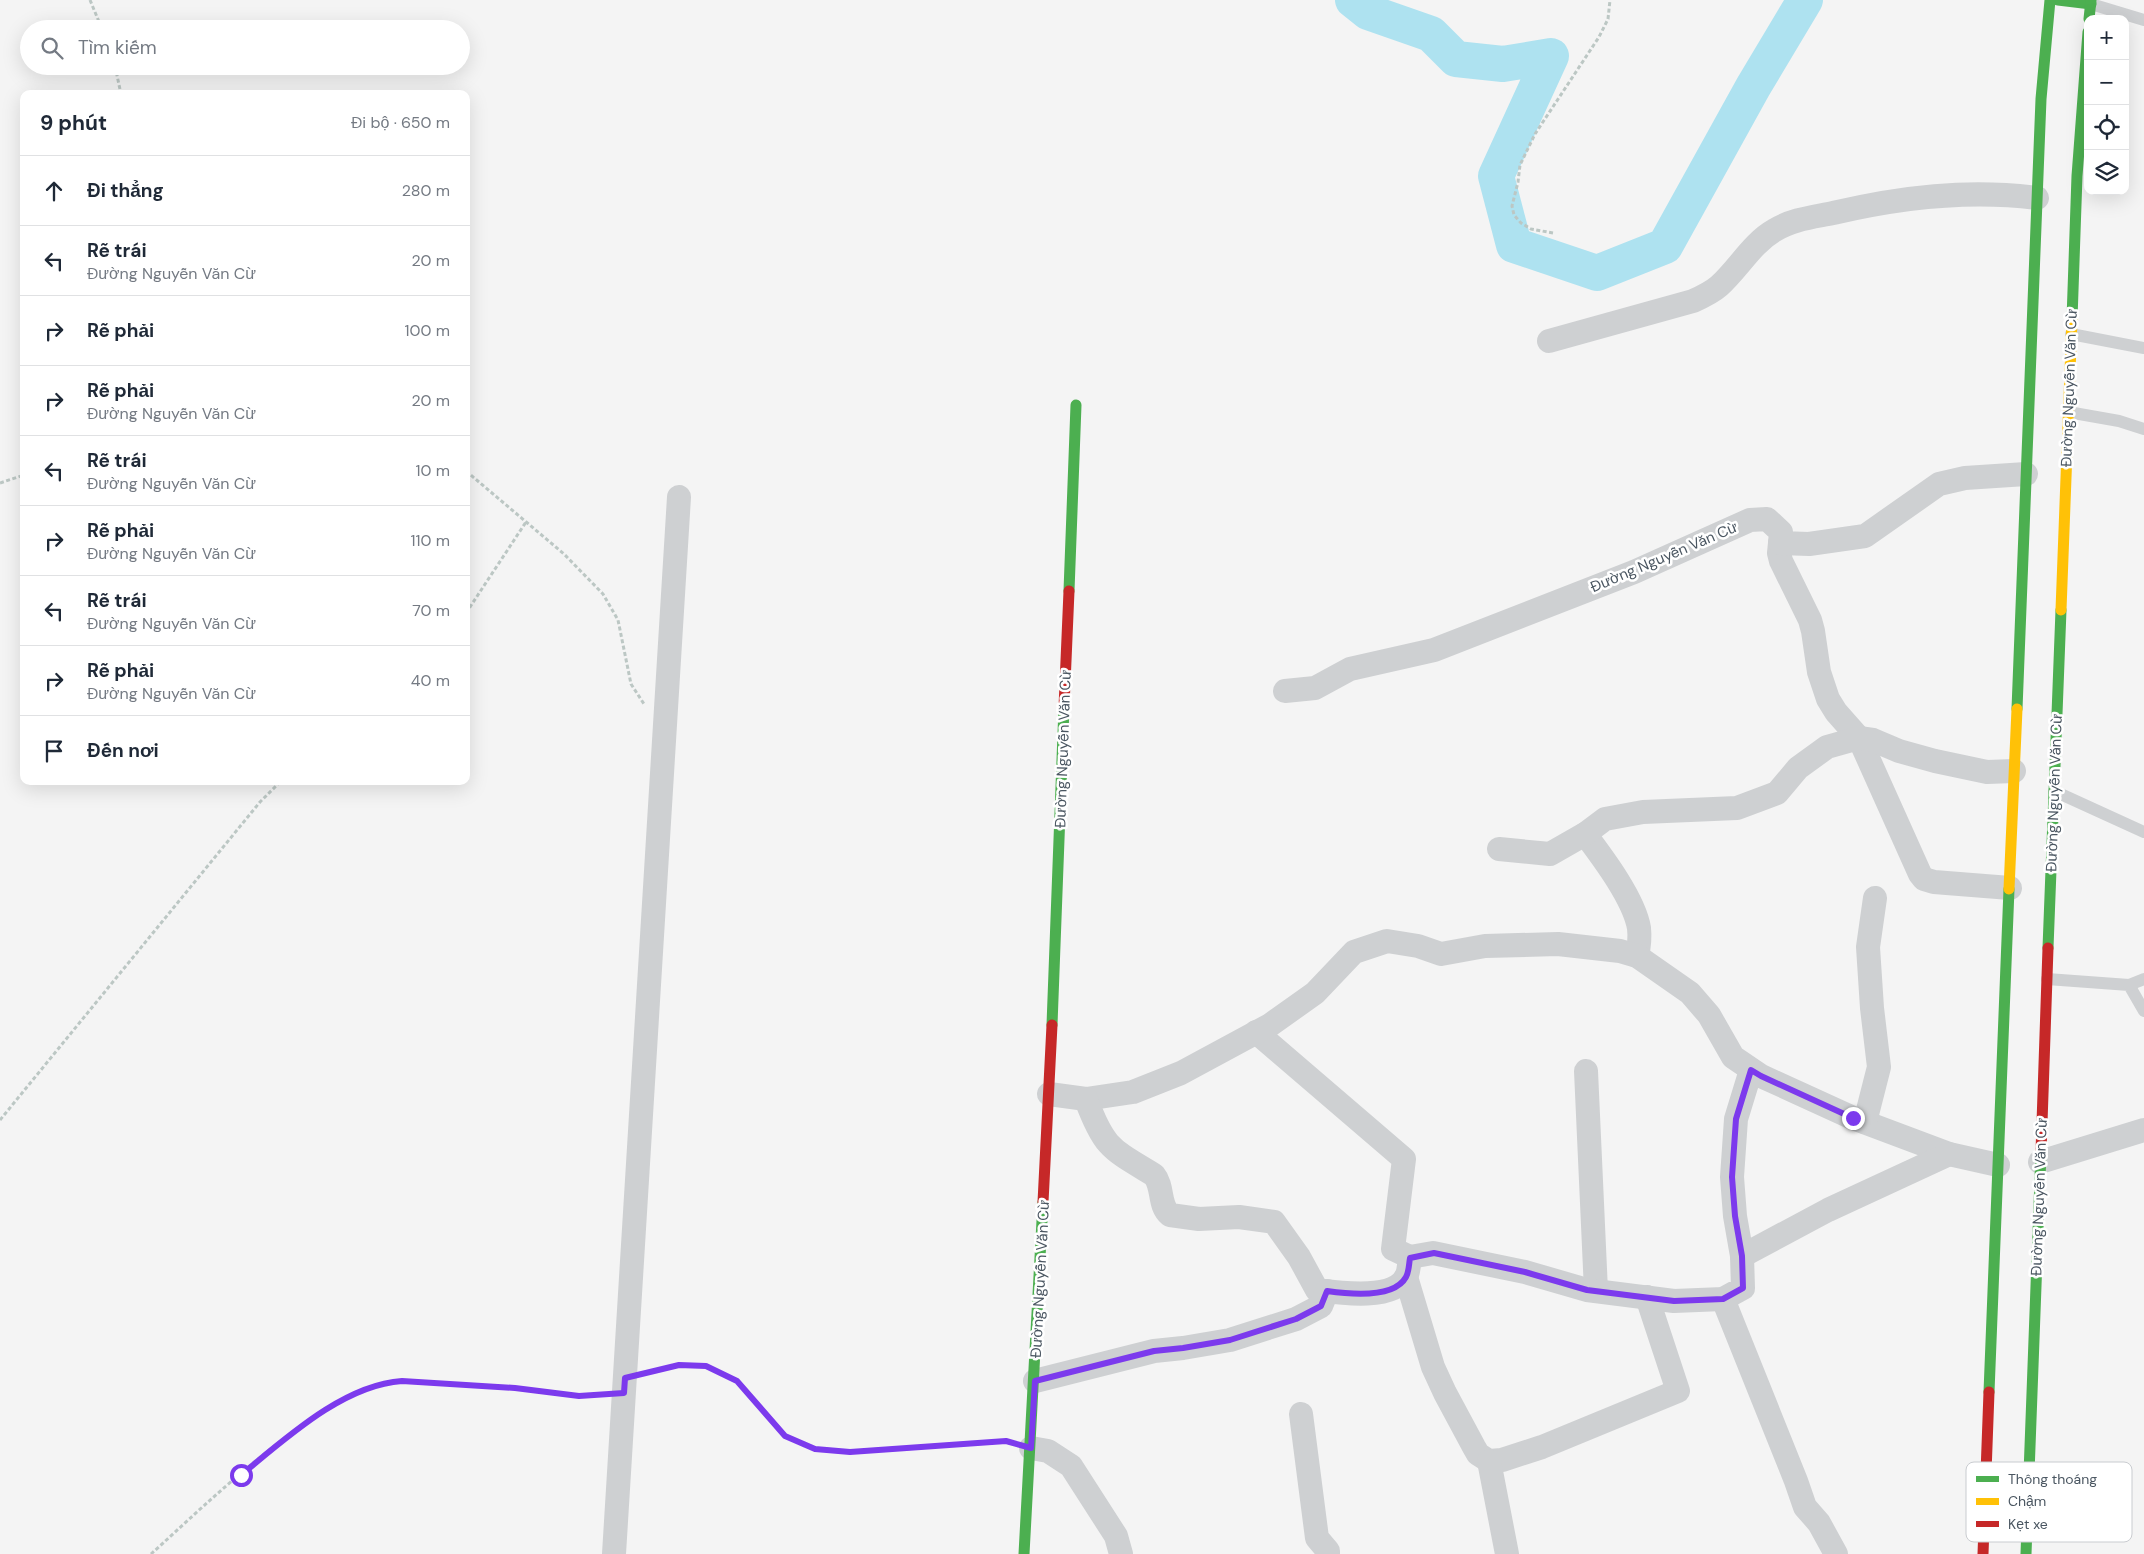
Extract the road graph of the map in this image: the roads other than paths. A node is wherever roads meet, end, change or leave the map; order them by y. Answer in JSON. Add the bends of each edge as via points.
{"nodes":[{"id":1,"x":2050,"y":0,"type":"edge"},
{"id":2,"x":2058,"y":0,"type":"edge"},
{"id":3,"x":2091,"y":2,"type":"edge"},
{"id":4,"x":2089,"y":15,"type":"edge"},
{"id":5,"x":2144,"y":20,"type":"edge"},
{"id":6,"x":2086,"y":60,"type":"edge"},
{"id":7,"x":2037,"y":198,"type":"junction"},
{"id":8,"x":2071,"y":334,"type":"junction"},
{"id":9,"x":1549,"y":342,"type":"dead end"},
{"id":10,"x":2144,"y":348,"type":"edge"},
{"id":11,"x":1076,"y":405,"type":"dead end"},
{"id":12,"x":2068,"y":412,"type":"junction"},
{"id":13,"x":2144,"y":429,"type":"edge"},
{"id":14,"x":2026,"y":474,"type":"junction"},
{"id":15,"x":679,"y":496,"type":"dead end"},
{"id":16,"x":1780,"y":543,"type":"junction"},
{"id":17,"x":1285,"y":691,"type":"dead end"},
{"id":18,"x":1859,"y":738,"type":"junction"},
{"id":19,"x":2014,"y":771,"type":"junction"},
{"id":20,"x":2054,"y":791,"type":"junction"},
{"id":21,"x":2144,"y":832,"type":"edge"},
{"id":22,"x":1585,"y":834,"type":"junction"},
{"id":23,"x":1499,"y":849,"type":"dead end"},
{"id":24,"x":2010,"y":888,"type":"junction"},
{"id":25,"x":1875,"y":898,"type":"dead end"},
{"id":26,"x":1637,"y":956,"type":"junction"},
{"id":27,"x":2144,"y":978,"type":"edge"},
{"id":28,"x":2047,"y":979,"type":"junction"},
{"id":29,"x":2129,"y":985,"type":"junction"},
{"id":30,"x":2144,"y":1011,"type":"edge"},
{"id":31,"x":1256,"y":1032,"type":"junction"},
{"id":32,"x":1742,"y":1063,"type":"junction"},
{"id":33,"x":1586,"y":1070,"type":"dead end"},
{"id":34,"x":1049,"y":1094,"type":"junction"},
{"id":35,"x":1086,"y":1099,"type":"junction"},
{"id":36,"x":1865,"y":1122,"type":"junction"},
{"id":37,"x":2144,"y":1130,"type":"edge"},
{"id":38,"x":1949,"y":1154,"type":"junction"},
{"id":39,"x":2040,"y":1162,"type":"junction"},
{"id":40,"x":1998,"y":1165,"type":"junction"},
{"id":41,"x":1742,"y":1256,"type":"junction"},
{"id":42,"x":1408,"y":1267,"type":"junction"},
{"id":43,"x":1327,"y":1291,"type":"junction"},
{"id":44,"x":1596,"y":1291,"type":"junction"},
{"id":45,"x":1647,"y":1297,"type":"junction"},
{"id":46,"x":1723,"y":1299,"type":"junction"},
{"id":47,"x":1035,"y":1381,"type":"junction"},
{"id":48,"x":1301,"y":1414,"type":"dead end"},
{"id":49,"x":1031,"y":1448,"type":"junction"},
{"id":50,"x":1489,"y":1461,"type":"junction"},
{"id":51,"x":1987,"y":1462,"type":"edge"},
{"id":52,"x":2029,"y":1462,"type":"edge"},
{"id":53,"x":614,"y":1554,"type":"edge"},
{"id":54,"x":1024,"y":1554,"type":"edge"},
{"id":55,"x":1121,"y":1554,"type":"edge"},
{"id":56,"x":1328,"y":1554,"type":"edge"},
{"id":57,"x":1507,"y":1554,"type":"edge"},
{"id":58,"x":1836,"y":1554,"type":"edge"}],
"edges":[{"from":1,"to":7,"type":"main road"},
{"from":2,"to":3,"type":"main road"},
{"from":3,"to":4,"type":"main road"},
{"from":3,"to":5,"type":"lane"},
{"from":6,"to":8,"type":"main road","name":"Đường Nguyễn Văn Cừ","via":[[2076,176]]},
{"from":7,"to":9,"type":"street","via":[[1992,193],[1930,195],[1791,222],[1765,237],[1718,287],[1707,294]]},
{"from":7,"to":14,"type":"main road"},
{"from":8,"to":10,"type":"lane"},
{"from":8,"to":12,"type":"main road","name":"Đường Nguyễn Văn Cừ"},
{"from":11,"to":34,"type":"main road","name":"Đường Nguyễn Văn Cừ"},
{"from":12,"to":13,"type":"lane","via":[[2120,420]]},
{"from":12,"to":20,"type":"main road","name":"Đường Nguyễn Văn Cừ"},
{"from":14,"to":16,"type":"street","via":[[1965,478],[1939,484],[1865,536],[1809,544]]},
{"from":14,"to":19,"type":"main road"},
{"from":15,"to":53,"type":"street"},
{"from":16,"to":17,"type":"street","name":"Đường Nguyễn Văn Cừ","via":[[1781,532],[1767,519],[1750,520],[1634,572],[1434,650],[1350,669],[1315,688]]},
{"from":16,"to":18,"type":"street","via":[[1781,561],[1813,631],[1819,672],[1828,699]]},
{"from":18,"to":19,"type":"street","via":[[1935,761],[1987,772]]},
{"from":18,"to":22,"type":"street","via":[[1827,747],[1798,768],[1778,793],[1737,808],[1643,812],[1605,819]]},
{"from":18,"to":24,"type":"street","via":[[1924,878],[1934,882]]},
{"from":19,"to":24,"type":"main road"},
{"from":20,"to":21,"type":"lane"},
{"from":20,"to":28,"type":"main road","name":"Đường Nguyễn Văn Cừ"},
{"from":22,"to":23,"type":"street","via":[[1550,854]]},
{"from":22,"to":26,"type":"street","via":[[1609,867],[1634,913],[1639,928]]},
{"from":24,"to":40,"type":"main road"},
{"from":25,"to":36,"type":"street","via":[[1868,947],[1879,1067]]},
{"from":26,"to":31,"type":"street","via":[[1558,944],[1485,946],[1441,954],[1387,941],[1354,952],[1315,993]]},
{"from":26,"to":32,"type":"street","via":[[1690,992]]},
{"from":27,"to":29,"type":"lane"},
{"from":28,"to":29,"type":"lane"},
{"from":28,"to":39,"type":"main road","name":"Đường Nguyễn Văn Cừ"},
{"from":29,"to":30,"type":"lane"},
{"from":31,"to":35,"type":"street","via":[[1181,1073],[1133,1092]]},
{"from":31,"to":42,"type":"street","via":[[1404,1159],[1394,1249]]},
{"from":32,"to":36,"type":"street","via":[[1768,1080]]},
{"from":32,"to":41,"type":"street","via":[[1732,1177]]},
{"from":33,"to":44,"type":"street"},
{"from":34,"to":35,"type":"street"},
{"from":34,"to":47,"type":"main road","name":"Đường Nguyễn Văn Cừ"},
{"from":35,"to":43,"type":"street","via":[[1096,1127],[1108,1145],[1158,1179],[1166,1211],[1175,1217],[1274,1222],[1317,1290]]},
{"from":36,"to":38,"type":"street"},
{"from":37,"to":39,"type":"street"},
{"from":38,"to":40,"type":"street"},
{"from":38,"to":41,"type":"street","via":[[1828,1210]]},
{"from":39,"to":52,"type":"main road","name":"Đường Nguyễn Văn Cừ"},
{"from":40,"to":51,"type":"main road"},
{"from":41,"to":46,"type":"street","via":[[1743,1288]]},
{"from":42,"to":43,"type":"street","via":[[1393,1290],[1350,1294]]},
{"from":42,"to":44,"type":"street","via":[[1434,1253]]},
{"from":42,"to":50,"type":"street","via":[[1423,1338],[1445,1393],[1478,1454]]},
{"from":43,"to":47,"type":"street","via":[[1321,1306],[1296,1319],[1230,1340],[1154,1351]]},
{"from":44,"to":45,"type":"street"},
{"from":45,"to":46,"type":"street","via":[[1674,1301]]},
{"from":45,"to":50,"type":"street","via":[[1678,1391],[1542,1447]]},
{"from":46,"to":58,"type":"street","via":[[1805,1506]]},
{"from":47,"to":49,"type":"main road","name":"Đường Nguyễn Văn Cừ"},
{"from":48,"to":56,"type":"street","via":[[1317,1538]]},
{"from":49,"to":54,"type":"main road","name":"Đường Nguyễn Văn Cừ"},
{"from":49,"to":55,"type":"street","via":[[1048,1450],[1071,1466],[1116,1536]]},
{"from":50,"to":57,"type":"street"}]}
